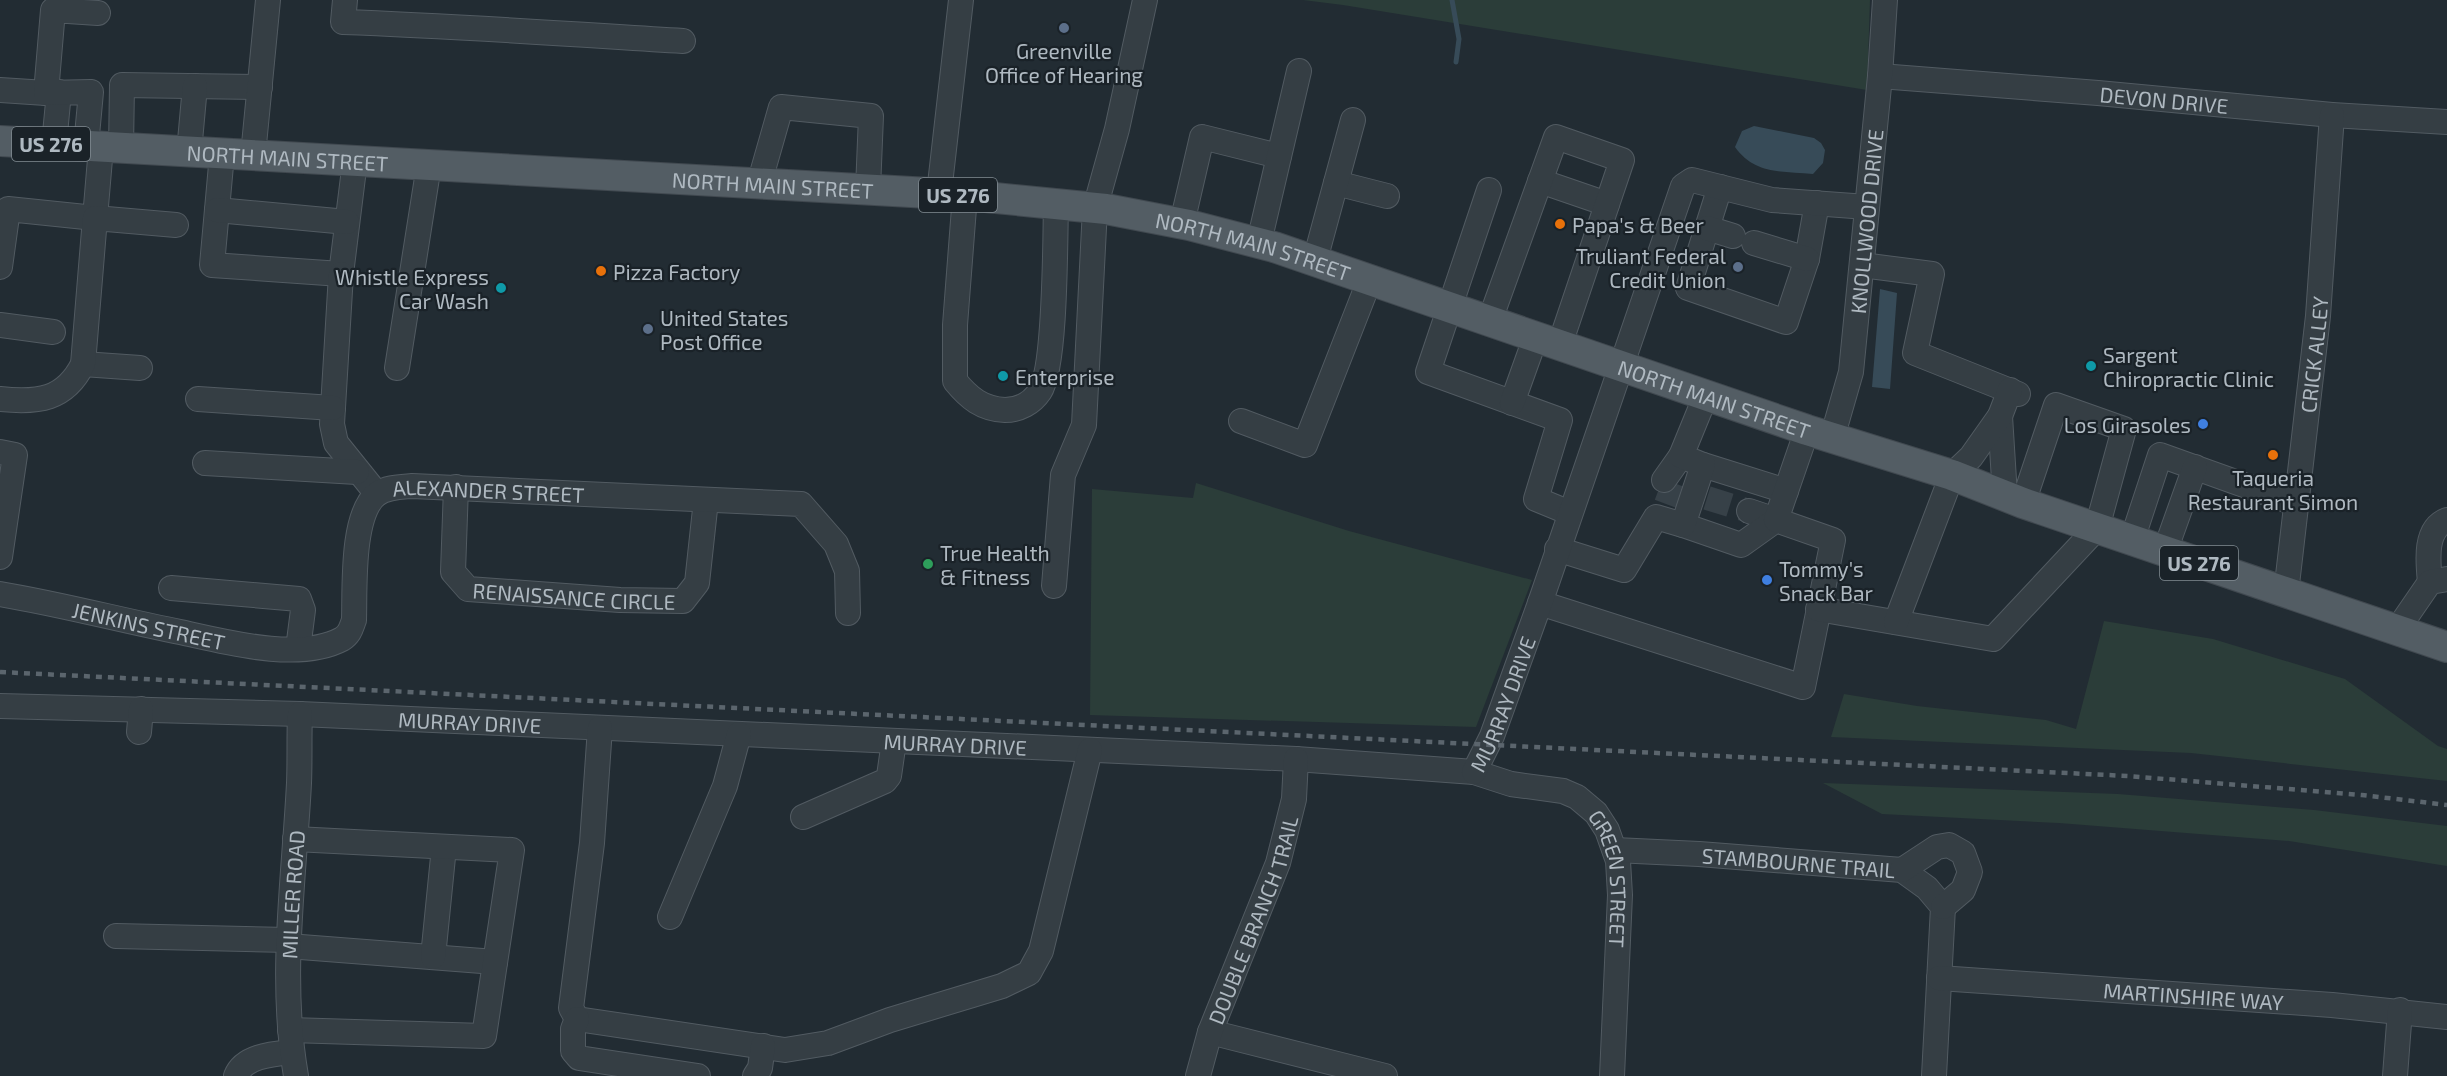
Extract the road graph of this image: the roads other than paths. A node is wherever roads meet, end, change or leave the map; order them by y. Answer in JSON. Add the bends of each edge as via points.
{"nodes":[{"id":1,"x":268,"y":0,"type":"edge"},
{"id":2,"x":345,"y":0,"type":"edge"},
{"id":3,"x":961,"y":0,"type":"edge"},
{"id":4,"x":1145,"y":0,"type":"edge"},
{"id":5,"x":1885,"y":0,"type":"edge"},
{"id":6,"x":51,"y":5,"type":"edge"},
{"id":7,"x":98,"y":14,"type":"dead end"},
{"id":8,"x":683,"y":41,"type":"dead end"},
{"id":9,"x":1299,"y":71,"type":"dead end"},
{"id":10,"x":1880,"y":76,"type":"junction"},
{"id":11,"x":195,"y":86,"type":"junction"},
{"id":12,"x":260,"y":87,"type":"junction"},
{"id":13,"x":0,"y":90,"type":"edge"},
{"id":14,"x":52,"y":93,"type":"junction"},
{"id":15,"x":2331,"y":115,"type":"junction"},
{"id":16,"x":1353,"y":120,"type":"dead end"},
{"id":17,"x":2447,"y":122,"type":"edge"},
{"id":18,"x":0,"y":141,"type":"edge"},
{"id":19,"x":54,"y":144,"type":"junction"},
{"id":20,"x":103,"y":147,"type":"junction"},
{"id":21,"x":189,"y":152,"type":"junction"},
{"id":22,"x":222,"y":154,"type":"junction"},
{"id":23,"x":253,"y":155,"type":"junction"},
{"id":24,"x":1279,"y":156,"type":"junction"},
{"id":25,"x":355,"y":161,"type":"junction"},
{"id":26,"x":429,"y":165,"type":"junction"},
{"id":27,"x":1540,"y":181,"type":"junction"},
{"id":28,"x":1336,"y":183,"type":"junction"},
{"id":29,"x":759,"y":184,"type":"junction"},
{"id":30,"x":1720,"y":187,"type":"junction"},
{"id":31,"x":868,"y":189,"type":"junction"},
{"id":32,"x":1489,"y":190,"type":"dead end"},
{"id":33,"x":952,"y":194,"type":"junction"},
{"id":34,"x":1387,"y":196,"type":"dead end"},
{"id":35,"x":1056,"y":203,"type":"junction"},
{"id":36,"x":1817,"y":203,"type":"junction"},
{"id":37,"x":1607,"y":204,"type":"junction"},
{"id":38,"x":1868,"y":207,"type":"junction"},
{"id":39,"x":1095,"y":208,"type":"junction"},
{"id":40,"x":217,"y":210,"type":"junction"},
{"id":41,"x":95,"y":219,"type":"junction"},
{"id":42,"x":347,"y":222,"type":"junction"},
{"id":43,"x":1182,"y":223,"type":"junction"},
{"id":44,"x":176,"y":225,"type":"dead end"},
{"id":45,"x":1707,"y":228,"type":"junction"},
{"id":46,"x":1259,"y":243,"type":"junction"},
{"id":47,"x":1807,"y":259,"type":"junction"},
{"id":48,"x":1315,"y":261,"type":"junction"},
{"id":49,"x":1862,"y":265,"type":"junction"},
{"id":50,"x":0,"y":267,"type":"edge"},
{"id":51,"x":341,"y":274,"type":"junction"},
{"id":52,"x":1370,"y":279,"type":"junction"},
{"id":53,"x":1450,"y":306,"type":"junction"},
{"id":54,"x":1490,"y":320,"type":"junction"},
{"id":55,"x":0,"y":325,"type":"edge"},
{"id":56,"x":54,"y":332,"type":"dead end"},
{"id":57,"x":1548,"y":340,"type":"junction"},
{"id":58,"x":83,"y":364,"type":"junction"},
{"id":59,"x":1621,"y":364,"type":"junction"},
{"id":60,"x":140,"y":368,"type":"dead end"},
{"id":61,"x":397,"y":368,"type":"dead end"},
{"id":62,"x":1706,"y":395,"type":"junction"},
{"id":63,"x":0,"y":399,"type":"edge"},
{"id":64,"x":198,"y":399,"type":"dead end"},
{"id":65,"x":1512,"y":403,"type":"junction"},
{"id":66,"x":333,"y":408,"type":"junction"},
{"id":67,"x":2000,"y":416,"type":"junction"},
{"id":68,"x":1241,"y":421,"type":"dead end"},
{"id":69,"x":1820,"y":434,"type":"junction"},
{"id":70,"x":0,"y":452,"type":"edge"},
{"id":71,"x":1692,"y":461,"type":"junction"},
{"id":72,"x":206,"y":463,"type":"dead end"},
{"id":73,"x":2195,"y":467,"type":"junction"},
{"id":74,"x":357,"y":472,"type":"junction"},
{"id":75,"x":1952,"y":475,"type":"junction"},
{"id":76,"x":456,"y":487,"type":"junction"},
{"id":77,"x":1786,"y":491,"type":"junction"},
{"id":78,"x":377,"y":494,"type":"junction"},
{"id":79,"x":1674,"y":496,"type":"junction"},
{"id":80,"x":706,"y":500,"type":"junction"},
{"id":81,"x":2014,"y":500,"type":"junction"},
{"id":82,"x":2296,"y":504,"type":"junction"},
{"id":83,"x":1749,"y":511,"type":"tunnel mouth"},
{"id":84,"x":1570,"y":513,"type":"junction"},
{"id":85,"x":1776,"y":520,"type":"junction"},
{"id":86,"x":2447,"y":520,"type":"edge"},
{"id":87,"x":1683,"y":525,"type":"junction"},
{"id":88,"x":2097,"y":528,"type":"junction"},
{"id":89,"x":2132,"y":540,"type":"junction"},
{"id":90,"x":1557,"y":549,"type":"junction"},
{"id":91,"x":2165,"y":551,"type":"junction"},
{"id":92,"x":0,"y":557,"type":"edge"},
{"id":93,"x":2439,"y":581,"type":"edge"},
{"id":94,"x":1054,"y":586,"type":"dead end"},
{"id":95,"x":171,"y":588,"type":"dead end"},
{"id":96,"x":2286,"y":593,"type":"junction"},
{"id":97,"x":0,"y":594,"type":"edge"},
{"id":98,"x":1540,"y":603,"type":"junction"},
{"id":99,"x":1818,"y":609,"type":"junction"},
{"id":100,"x":848,"y":613,"type":"dead end"},
{"id":101,"x":1896,"y":622,"type":"junction"},
{"id":102,"x":2397,"y":630,"type":"junction"},
{"id":103,"x":2447,"y":647,"type":"edge"},
{"id":104,"x":298,"y":649,"type":"junction"},
{"id":105,"x":0,"y":706,"type":"edge"},
{"id":106,"x":300,"y":714,"type":"junction"},
{"id":107,"x":600,"y":728,"type":"junction"},
{"id":108,"x":740,"y":734,"type":"junction"},
{"id":109,"x":894,"y":741,"type":"junction"},
{"id":110,"x":1090,"y":750,"type":"junction"},
{"id":111,"x":1296,"y":759,"type":"junction"},
{"id":112,"x":1474,"y":772,"type":"junction"},
{"id":113,"x":803,"y":817,"type":"dead end"},
{"id":114,"x":295,"y":838,"type":"junction"},
{"id":115,"x":444,"y":847,"type":"junction"},
{"id":116,"x":1615,"y":850,"type":"junction"},
{"id":117,"x":1902,"y":870,"type":"junction"},
{"id":118,"x":1943,"y":907,"type":"junction"},
{"id":119,"x":670,"y":917,"type":"dead end"},
{"id":120,"x":116,"y":936,"type":"dead end"},
{"id":121,"x":288,"y":943,"type":"junction"},
{"id":122,"x":433,"y":957,"type":"junction"},
{"id":123,"x":495,"y":962,"type":"junction"},
{"id":124,"x":1939,"y":978,"type":"junction"},
{"id":125,"x":2400,"y":1010,"type":"junction"},
{"id":126,"x":2447,"y":1017,"type":"edge"},
{"id":127,"x":577,"y":1019,"type":"junction"},
{"id":128,"x":1209,"y":1032,"type":"junction"},
{"id":129,"x":291,"y":1041,"type":"junction"},
{"id":130,"x":763,"y":1046,"type":"junction"},
{"id":131,"x":1371,"y":1074,"type":"edge"},
{"id":132,"x":236,"y":1076,"type":"edge"},
{"id":133,"x":296,"y":1076,"type":"edge"},
{"id":134,"x":698,"y":1076,"type":"edge"},
{"id":135,"x":755,"y":1076,"type":"edge"},
{"id":136,"x":1198,"y":1076,"type":"edge"},
{"id":137,"x":1612,"y":1076,"type":"edge"},
{"id":138,"x":1934,"y":1076,"type":"edge"},
{"id":139,"x":2395,"y":1076,"type":"edge"}],
"edges":[{"from":1,"to":12,"type":"street"},
{"from":2,"to":8,"type":"street","via":[[343,22]]},
{"from":3,"to":33,"type":"street"},
{"from":4,"to":39,"type":"street"},
{"from":5,"to":10,"type":"street","name":"KNOLLWOOD DRIVE"},
{"from":6,"to":7,"type":"street"},
{"from":6,"to":14,"type":"street"},
{"from":9,"to":24,"type":"street"},
{"from":10,"to":15,"type":"street","name":"DEVON DRIVE"},
{"from":10,"to":38,"type":"street","name":"KNOLLWOOD DRIVE"},
{"from":11,"to":12,"type":"street"},
{"from":11,"to":20,"type":"street","via":[[122,85]]},
{"from":11,"to":21,"type":"street"},
{"from":12,"to":23,"type":"street"},
{"from":13,"to":14,"type":"street"},
{"from":14,"to":19,"type":"street"},
{"from":14,"to":20,"type":"street","via":[[91,92]]},
{"from":15,"to":17,"type":"street","name":"DEVON DRIVE"},
{"from":15,"to":82,"type":"street","name":"CRICK ALLEY","via":[[2318,316]]},
{"from":16,"to":28,"type":"street"},
{"from":18,"to":19,"type":"main road","name":"NORTH MAIN STREET","number":"US 276"},
{"from":19,"to":20,"type":"main road","name":"NORTH MAIN STREET","number":"US 276"},
{"from":20,"to":21,"type":"main road","name":"NORTH MAIN STREET","number":"US 276"},
{"from":20,"to":41,"type":"street"},
{"from":21,"to":22,"type":"main road","name":"NORTH MAIN STREET","number":"US 276"},
{"from":22,"to":23,"type":"main road","name":"NORTH MAIN STREET","number":"US 276"},
{"from":22,"to":40,"type":"street"},
{"from":23,"to":25,"type":"main road","name":"NORTH MAIN STREET","number":"US 276"},
{"from":24,"to":43,"type":"street","via":[[1202,137]]},
{"from":24,"to":46,"type":"street"},
{"from":25,"to":26,"type":"main road","name":"NORTH MAIN STREET","number":"US 276"},
{"from":25,"to":42,"type":"street"},
{"from":26,"to":29,"type":"main road","name":"NORTH MAIN STREET","number":"US 276"},
{"from":26,"to":61,"type":"street"},
{"from":27,"to":37,"type":"street"},
{"from":27,"to":37,"type":"street","via":[[1556,137],[1622,160]]},
{"from":27,"to":54,"type":"street"},
{"from":28,"to":34,"type":"street"},
{"from":28,"to":48,"type":"street"},
{"from":29,"to":31,"type":"main road","name":"NORTH MAIN STREET","number":"US 276"},
{"from":29,"to":31,"type":"street","via":[[781,107],[871,116]]},
{"from":30,"to":36,"type":"street","name":"MURRAY DRIVE","via":[[1772,200]]},
{"from":30,"to":45,"type":"street"},
{"from":30,"to":59,"type":"street","name":"MURRAY DRIVE","via":[[1692,180],[1683,186]]},
{"from":31,"to":33,"type":"main road","name":"NORTH MAIN STREET","number":"US 276"},
{"from":32,"to":53,"type":"street"},
{"from":33,"to":35,"type":"main road","name":"NORTH MAIN STREET","number":"US 276"},
{"from":33,"to":35,"type":"street","via":[[955,381],[991,409],[1014,410],[1030,403],[1041,390],[1050,342]]},
{"from":35,"to":39,"type":"main road","name":"NORTH MAIN STREET","number":"US 276"},
{"from":36,"to":38,"type":"street","name":"MURRAY DRIVE"},
{"from":36,"to":47,"type":"street"},
{"from":37,"to":57,"type":"street"},
{"from":38,"to":49,"type":"street","name":"KNOLLWOOD DRIVE"},
{"from":39,"to":43,"type":"main road","name":"NORTH MAIN STREET","number":"US 276"},
{"from":39,"to":94,"type":"street","via":[[1084,425],[1063,475]]},
{"from":40,"to":42,"type":"street"},
{"from":40,"to":51,"type":"street","via":[[212,265]]},
{"from":41,"to":44,"type":"street"},
{"from":41,"to":50,"type":"street","via":[[8,209]]},
{"from":41,"to":58,"type":"street"},
{"from":42,"to":51,"type":"street"},
{"from":43,"to":46,"type":"main road","name":"NORTH MAIN STREET","number":"US 276"},
{"from":45,"to":47,"type":"street"},
{"from":45,"to":47,"type":"street","via":[[1688,288],[1786,322]]},
{"from":46,"to":48,"type":"main road","name":"NORTH MAIN STREET","number":"US 276"},
{"from":48,"to":52,"type":"main road","name":"NORTH MAIN STREET","number":"US 276"},
{"from":49,"to":67,"type":"street","via":[[1932,274],[1915,353],[2014,392]]},
{"from":49,"to":69,"type":"street","name":"KNOLLWOOD DRIVE","via":[[1851,372]]},
{"from":51,"to":66,"type":"street"},
{"from":52,"to":53,"type":"main road","name":"NORTH MAIN STREET","number":"US 276"},
{"from":52,"to":68,"type":"street","via":[[1305,445]]},
{"from":53,"to":54,"type":"main road","name":"NORTH MAIN STREET","number":"US 276"},
{"from":53,"to":65,"type":"street","via":[[1428,372]]},
{"from":54,"to":57,"type":"main road","name":"NORTH MAIN STREET","number":"US 276"},
{"from":55,"to":56,"type":"street"},
{"from":57,"to":59,"type":"main road","name":"NORTH MAIN STREET","number":"US 276"},
{"from":57,"to":65,"type":"street"},
{"from":58,"to":60,"type":"street"},
{"from":58,"to":63,"type":"street","via":[[75,379],[58,394]]},
{"from":59,"to":62,"type":"main road","name":"NORTH MAIN STREET","number":"US 276"},
{"from":59,"to":84,"type":"street","name":"MURRAY DRIVE"},
{"from":62,"to":69,"type":"main road","name":"NORTH MAIN STREET","number":"US 276"},
{"from":62,"to":71,"type":"street"},
{"from":64,"to":66,"type":"street"},
{"from":65,"to":84,"type":"street","via":[[1560,420],[1536,499]]},
{"from":66,"to":74,"type":"street","via":[[336,443]]},
{"from":67,"to":75,"type":"street","via":[[1971,457]]},
{"from":67,"to":81,"type":"street"},
{"from":69,"to":75,"type":"main road","name":"NORTH MAIN STREET","number":"US 276"},
{"from":69,"to":77,"type":"street","name":"KNOLLWOOD DRIVE"},
{"from":70,"to":92,"type":"street","via":[[15,454]]},
{"from":71,"to":77,"type":"street"},
{"from":71,"to":79,"type":"street"},
{"from":71,"to":79,"type":"street"},
{"from":72,"to":74,"type":"street"},
{"from":73,"to":82,"type":"street"},
{"from":73,"to":89,"type":"street","via":[[2160,454]]},
{"from":73,"to":91,"type":"street"},
{"from":74,"to":78,"type":"street"},
{"from":75,"to":81,"type":"main road","name":"NORTH MAIN STREET","number":"US 276"},
{"from":75,"to":101,"type":"street"},
{"from":76,"to":78,"type":"street","name":"ALEXANDER STREET","via":[[412,486]]},
{"from":76,"to":80,"type":"street","name":"ALEXANDER STREET"},
{"from":76,"to":80,"type":"street","name":"RENAISSANCE CIRCLE","via":[[453,572],[468,589],[620,600],[683,601],[697,583]]},
{"from":77,"to":85,"type":"street","name":"KNOLLWOOD DRIVE"},
{"from":78,"to":104,"type":"street","name":"ALEXANDER STREET","via":[[362,516],[350,633],[327,644]]},
{"from":79,"to":87,"type":"street"},
{"from":79,"to":87,"type":"street"},
{"from":79,"to":90,"type":"street","via":[[1624,570]]},
{"from":80,"to":100,"type":"street","name":"ALEXANDER STREET","via":[[801,504],[836,544],[848,571]]},
{"from":81,"to":88,"type":"main road","name":"NORTH MAIN STREET","number":"US 276"},
{"from":81,"to":88,"type":"street","via":[[2056,405],[2124,429]]},
{"from":82,"to":96,"type":"street","name":"CRICK ALLEY"},
{"from":83,"to":85,"type":"street"},
{"from":84,"to":90,"type":"street","name":"MURRAY DRIVE"},
{"from":85,"to":87,"type":"street","via":[[1741,545]]},
{"from":85,"to":99,"type":"street","via":[[1833,540]]},
{"from":86,"to":93,"type":"street","via":[[2435,529],[2427,557]]},
{"from":88,"to":89,"type":"main road","name":"NORTH MAIN STREET","number":"US 276"},
{"from":88,"to":101,"type":"street","via":[[1993,639]]},
{"from":89,"to":91,"type":"main road","name":"NORTH MAIN STREET","number":"US 276"},
{"from":90,"to":98,"type":"street","name":"MURRAY DRIVE"},
{"from":91,"to":96,"type":"main road","name":"NORTH MAIN STREET","number":"US 276"},
{"from":93,"to":102,"type":"street"},
{"from":95,"to":104,"type":"street","via":[[299,599],[303,610]]},
{"from":96,"to":102,"type":"main road","name":"NORTH MAIN STREET","number":"US 276"},
{"from":97,"to":104,"type":"street","name":"JENKINS STREET","via":[[245,645]]},
{"from":98,"to":99,"type":"street","via":[[1803,687]]},
{"from":98,"to":112,"type":"street","name":"MURRAY DRIVE","via":[[1492,736]]},
{"from":99,"to":101,"type":"street"},
{"from":102,"to":103,"type":"main road","name":"NORTH MAIN STREET","number":"US 276"},
{"from":105,"to":106,"type":"street","name":"MURRAY DRIVE","via":[[140,721]]},
{"from":106,"to":107,"type":"street","name":"MURRAY DRIVE"},
{"from":106,"to":114,"type":"street","name":"MILLER ROAD"},
{"from":107,"to":108,"type":"street","name":"MURRAY DRIVE"},
{"from":107,"to":127,"type":"street","via":[[592,843],[571,1008]]},
{"from":108,"to":109,"type":"street","name":"MURRAY DRIVE"},
{"from":108,"to":119,"type":"street","via":[[725,786]]},
{"from":109,"to":110,"type":"street","name":"MURRAY DRIVE"},
{"from":109,"to":113,"type":"street","via":[[885,781]]},
{"from":110,"to":111,"type":"street","name":"MURRAY DRIVE"},
{"from":110,"to":130,"type":"street","via":[[1041,951],[1029,974],[828,1043],[785,1050]]},
{"from":111,"to":112,"type":"street","name":"MURRAY DRIVE"},
{"from":111,"to":128,"type":"street","name":"DOUBLE BRANCH TRAIL","via":[[1294,799],[1278,863]]},
{"from":112,"to":116,"type":"street","name":"GREEN STREET","via":[[1511,784],[1563,790],[1577,797],[1596,813]]},
{"from":114,"to":115,"type":"street"},
{"from":114,"to":121,"type":"street","name":"MILLER ROAD"},
{"from":115,"to":122,"type":"street"},
{"from":115,"to":123,"type":"street","via":[[512,850]]},
{"from":116,"to":117,"type":"street","name":"STAMBOURNE TRAIL"},
{"from":116,"to":137,"type":"street","name":"GREEN STREET","via":[[1620,895]]},
{"from":117,"to":118,"type":"street","name":"STAMBOURNE TRAIL","via":[[1927,888]]},
{"from":117,"to":118,"type":"street","via":[[1937,847],[1949,845],[1963,853],[1970,872],[1963,890]]},
{"from":118,"to":124,"type":"street"},
{"from":120,"to":121,"type":"street"},
{"from":121,"to":122,"type":"street"},
{"from":121,"to":129,"type":"street","name":"MILLER ROAD"},
{"from":122,"to":123,"type":"street"},
{"from":123,"to":129,"type":"street","via":[[484,1036]]},
{"from":124,"to":125,"type":"street","name":"MARTINSHIRE WAY"},
{"from":124,"to":138,"type":"street"},
{"from":125,"to":126,"type":"street","name":"MARTINSHIRE WAY"},
{"from":125,"to":139,"type":"street"},
{"from":127,"to":130,"type":"street"},
{"from":127,"to":134,"type":"street","via":[[573,1051],[579,1058]]},
{"from":128,"to":131,"type":"street"},
{"from":128,"to":136,"type":"street","name":"DOUBLE BRANCH TRAIL"},
{"from":129,"to":132,"type":"street","via":[[239,1068]]},
{"from":129,"to":133,"type":"street","name":"MILLER ROAD"},
{"from":130,"to":135,"type":"street"}]}
